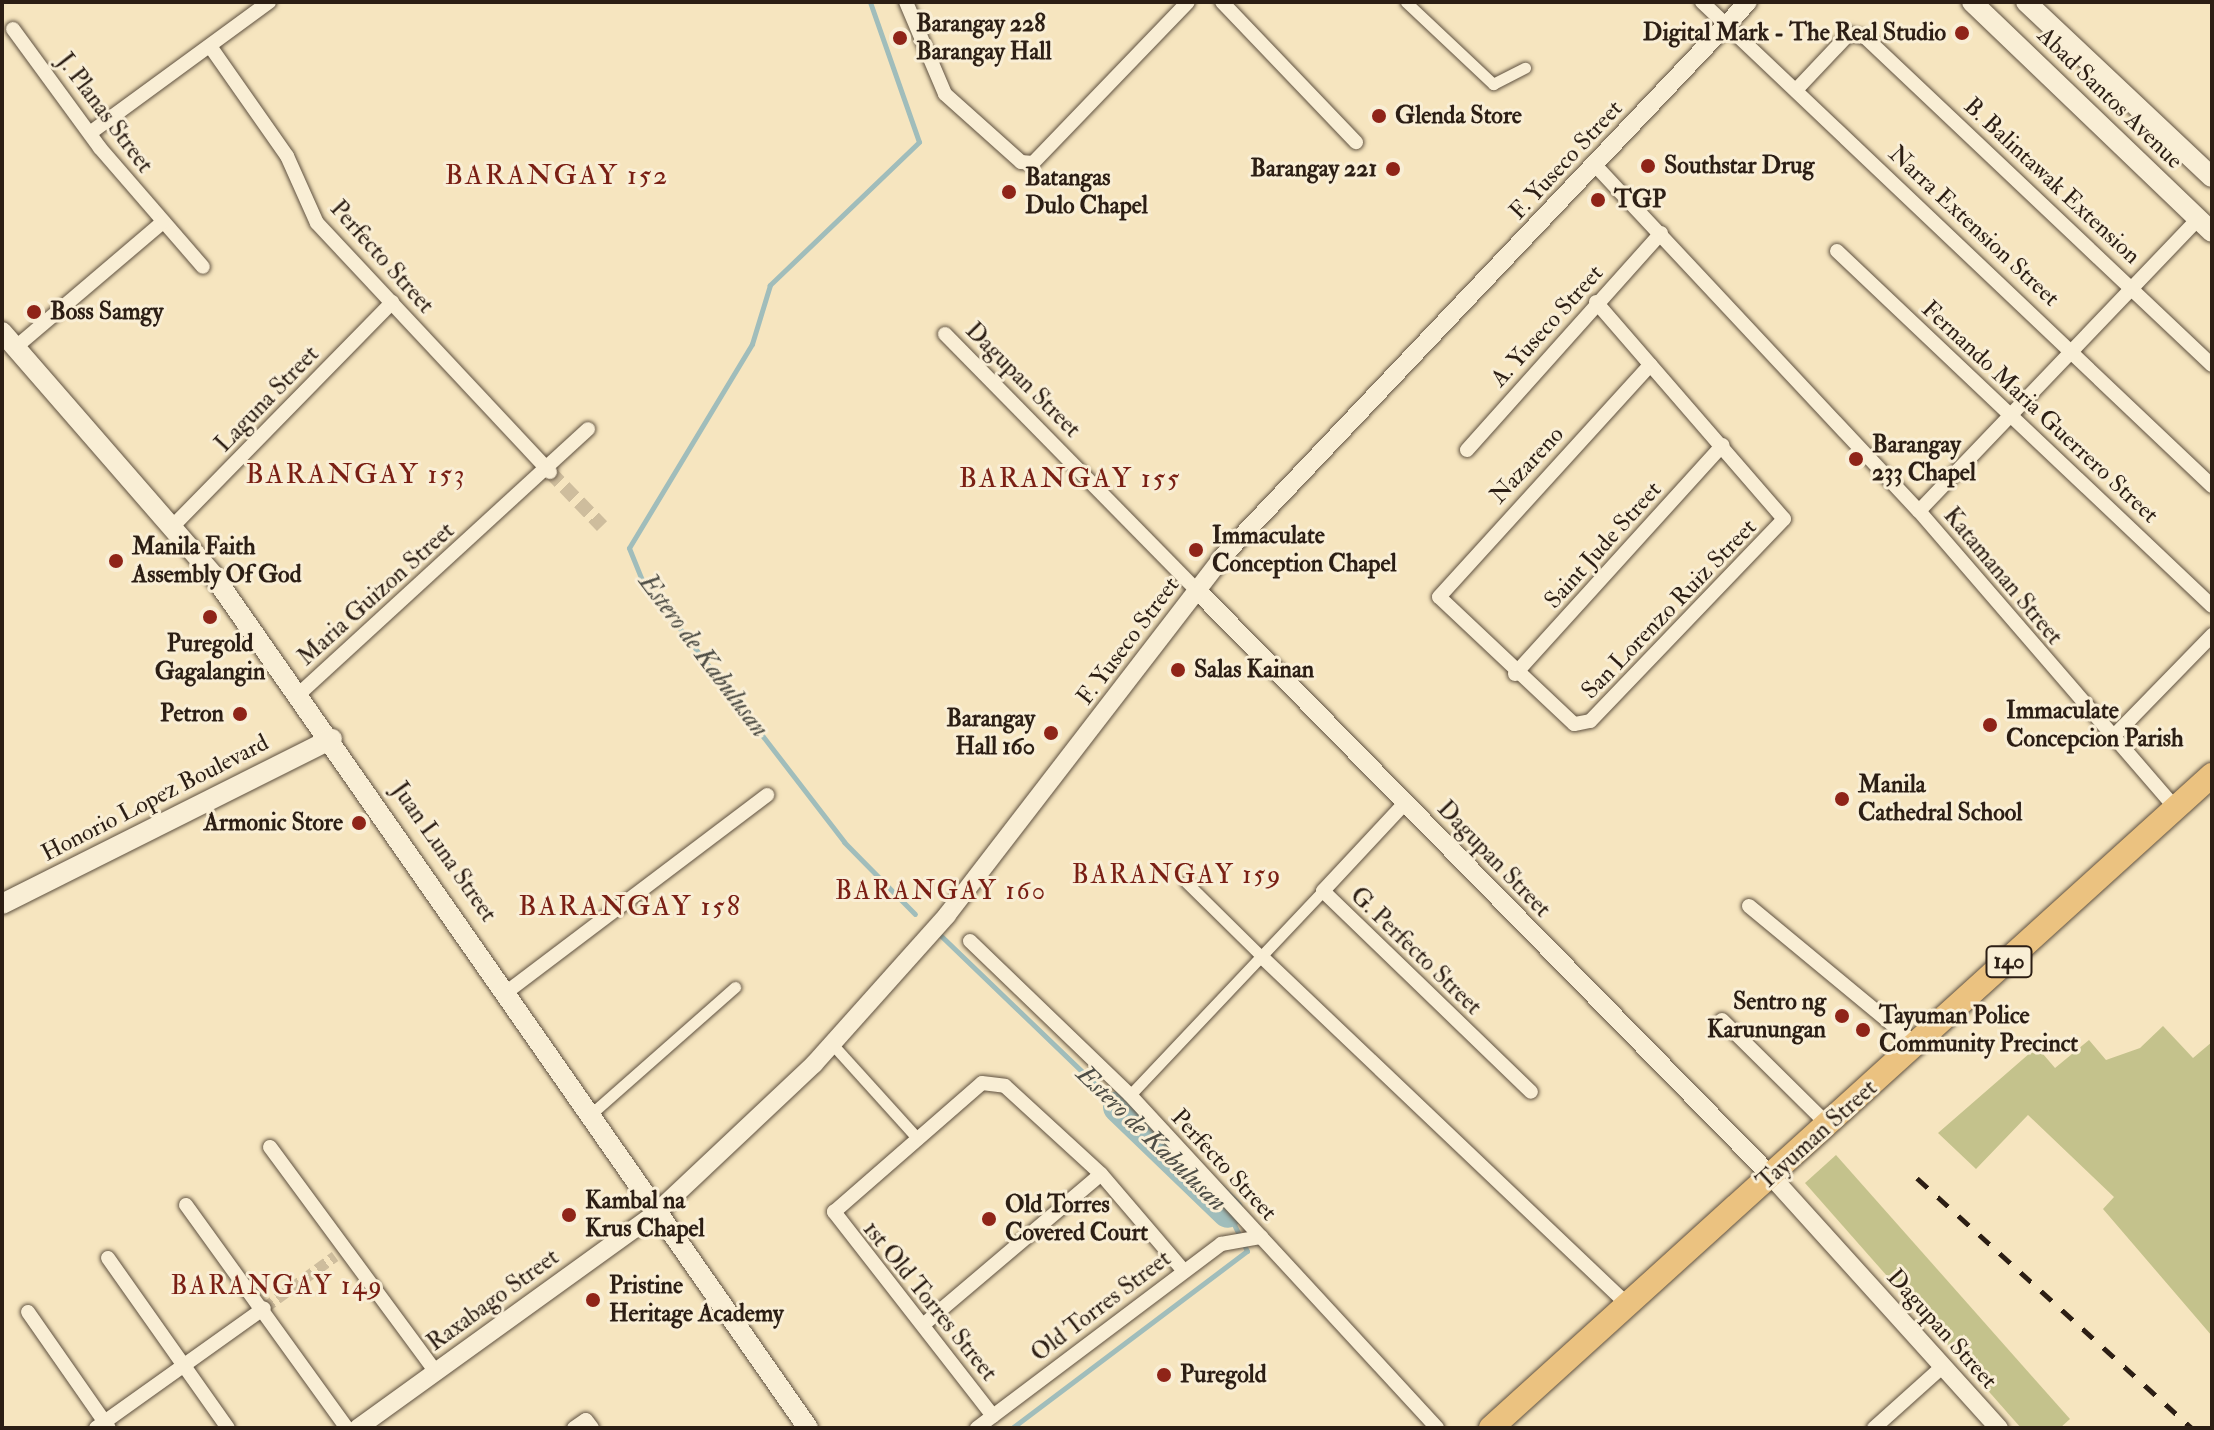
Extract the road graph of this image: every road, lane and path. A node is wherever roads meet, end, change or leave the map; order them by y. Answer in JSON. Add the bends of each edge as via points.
{"nodes":[{"id":1,"x":269,"y":2,"type":"edge"},
{"id":2,"x":906,"y":2,"type":"edge"},
{"id":3,"x":1188,"y":2,"type":"edge"},
{"id":4,"x":1222,"y":2,"type":"edge"},
{"id":5,"x":1406,"y":2,"type":"edge"},
{"id":6,"x":1702,"y":2,"type":"edge"},
{"id":7,"x":1748,"y":2,"type":"edge"},
{"id":8,"x":1972,"y":2,"type":"edge"},
{"id":9,"x":2026,"y":2,"type":"edge"},
{"id":10,"x":1725,"y":26,"type":"junction"},
{"id":11,"x":13,"y":29,"type":"dead end"},
{"id":12,"x":212,"y":49,"type":"junction"},
{"id":13,"x":1525,"y":68,"type":"dead end"},
{"id":14,"x":1796,"y":90,"type":"junction"},
{"id":15,"x":90,"y":133,"type":"junction"},
{"id":16,"x":1356,"y":142,"type":"dead end"},
{"id":17,"x":1595,"y":165,"type":"junction"},
{"id":18,"x":2212,"y":177,"type":"edge"},
{"id":19,"x":163,"y":222,"type":"junction"},
{"id":20,"x":2205,"y":225,"type":"edge"},
{"id":21,"x":1661,"y":233,"type":"junction"},
{"id":22,"x":1837,"y":251,"type":"dead end"},
{"id":23,"x":203,"y":267,"type":"dead end"},
{"id":24,"x":2137,"y":290,"type":"junction"},
{"id":25,"x":392,"y":302,"type":"junction"},
{"id":26,"x":1596,"y":302,"type":"junction"},
{"id":27,"x":945,"y":334,"type":"dead end"},
{"id":28,"x":9,"y":339,"type":"edge"},
{"id":29,"x":2075,"y":352,"type":"junction"},
{"id":30,"x":1650,"y":365,"type":"junction"},
{"id":31,"x":2212,"y":365,"type":"edge"},
{"id":32,"x":2012,"y":416,"type":"junction"},
{"id":33,"x":588,"y":429,"type":"dead end"},
{"id":34,"x":1723,"y":445,"type":"junction"},
{"id":35,"x":1467,"y":450,"type":"dead end"},
{"id":36,"x":548,"y":470,"type":"junction"},
{"id":37,"x":2212,"y":486,"type":"edge"},
{"id":38,"x":1919,"y":511,"type":"junction"},
{"id":39,"x":174,"y":525,"type":"junction"},
{"id":40,"x":1197,"y":590,"type":"junction"},
{"id":41,"x":2212,"y":606,"type":"edge"},
{"id":42,"x":2212,"y":635,"type":"edge"},
{"id":43,"x":1515,"y":674,"type":"junction"},
{"id":44,"x":299,"y":694,"type":"junction"},
{"id":45,"x":2112,"y":738,"type":"junction"},
{"id":46,"x":332,"y":739,"type":"junction"},
{"id":47,"x":2212,"y":775,"type":"edge"},
{"id":48,"x":767,"y":795,"type":"dead end"},
{"id":49,"x":1405,"y":803,"type":"junction"},
{"id":50,"x":2176,"y":809,"type":"junction"},
{"id":51,"x":1186,"y":882,"type":"dead end"},
{"id":52,"x":1323,"y":891,"type":"junction"},
{"id":53,"x":2,"y":904,"type":"edge"},
{"id":54,"x":1749,"y":906,"type":"dead end"},
{"id":55,"x":970,"y":941,"type":"dead end"},
{"id":56,"x":1262,"y":957,"type":"junction"},
{"id":57,"x":735,"y":987,"type":"dead end"},
{"id":58,"x":508,"y":991,"type":"junction"},
{"id":59,"x":1722,"y":1020,"type":"dead end"},
{"id":60,"x":833,"y":1045,"type":"junction"},
{"id":61,"x":1918,"y":1046,"type":"junction"},
{"id":62,"x":1531,"y":1092,"type":"dead end"},
{"id":63,"x":1130,"y":1095,"type":"junction"},
{"id":64,"x":591,"y":1114,"type":"junction"},
{"id":65,"x":1828,"y":1125,"type":"junction"},
{"id":66,"x":918,"y":1139,"type":"junction"},
{"id":67,"x":270,"y":1147,"type":"dead end"},
{"id":68,"x":1101,"y":1174,"type":"junction"},
{"id":69,"x":1771,"y":1176,"type":"junction"},
{"id":70,"x":186,"y":1205,"type":"dead end"},
{"id":71,"x":657,"y":1212,"type":"junction"},
{"id":72,"x":1255,"y":1237,"type":"junction"},
{"id":73,"x":108,"y":1258,"type":"dead end"},
{"id":74,"x":1183,"y":1270,"type":"junction"},
{"id":75,"x":1628,"y":1305,"type":"junction"},
{"id":76,"x":264,"y":1308,"type":"junction"},
{"id":77,"x":28,"y":1312,"type":"dead end"},
{"id":78,"x":923,"y":1325,"type":"junction"},
{"id":79,"x":183,"y":1366,"type":"junction"},
{"id":80,"x":1943,"y":1366,"type":"junction"},
{"id":81,"x":436,"y":1372,"type":"junction"},
{"id":82,"x":993,"y":1416,"type":"junction"},
{"id":83,"x":103,"y":1426,"type":"edge"},
{"id":84,"x":228,"y":1428,"type":"edge"},
{"id":85,"x":347,"y":1428,"type":"edge"},
{"id":86,"x":358,"y":1428,"type":"edge"},
{"id":87,"x":574,"y":1428,"type":"edge"},
{"id":88,"x":592,"y":1428,"type":"edge"},
{"id":89,"x":808,"y":1428,"type":"edge"},
{"id":90,"x":977,"y":1428,"type":"edge"},
{"id":91,"x":1437,"y":1428,"type":"edge"},
{"id":92,"x":1491,"y":1428,"type":"edge"},
{"id":93,"x":1874,"y":1428,"type":"edge"},
{"id":94,"x":1999,"y":1428,"type":"edge"}],
"edges":[{"from":1,"to":12,"type":"street"},
{"from":2,"to":3,"type":"street","via":[[945,94],[1021,162],[1033,163]]},
{"from":4,"to":16,"type":"street"},
{"from":5,"to":13,"type":"street","via":[[1493,84]]},
{"from":6,"to":10,"type":"street","name":"Narra Extension Street"},
{"from":7,"to":10,"type":"street","name":"F. Yuseco Street"},
{"from":8,"to":20,"type":"main road","name":"Abad Santos Avenue"},
{"from":9,"to":18,"type":"main road","name":"Abad Santos Avenue"},
{"from":10,"to":14,"type":"street","name":"Narra Extension Street"},
{"from":10,"to":17,"type":"street","name":"F. Yuseco Street"},
{"from":11,"to":15,"type":"street","name":"J. Planas Street"},
{"from":12,"to":15,"type":"street"},
{"from":12,"to":25,"type":"street","name":"Perfecto Street","via":[[287,156],[317,223]]},
{"from":14,"to":24,"type":"street","name":"B. Balintawak Extension","via":[[1858,33]]},
{"from":14,"to":29,"type":"street","name":"Narra Extension Street"},
{"from":15,"to":19,"type":"street","name":"J. Planas Street"},
{"from":17,"to":21,"type":"street","name":"Katamanan Street"},
{"from":17,"to":40,"type":"street","name":"F. Yuseco Street"},
{"from":19,"to":23,"type":"street","name":"J. Planas Street"},
{"from":19,"to":28,"type":"street"},
{"from":20,"to":24,"type":"street"},
{"from":21,"to":26,"type":"street","name":"A. Yuseco Street"},
{"from":21,"to":38,"type":"street","name":"Katamanan Street"},
{"from":22,"to":32,"type":"street","name":"Fernando Maria Guerrero Street"},
{"from":24,"to":29,"type":"street"},
{"from":24,"to":31,"type":"street","name":"B. Balintawak Extension"},
{"from":25,"to":36,"type":"street","name":"Perfecto Street"},
{"from":25,"to":39,"type":"street","name":"Laguna Street"},
{"from":26,"to":30,"type":"street"},
{"from":26,"to":35,"type":"street","name":"A. Yuseco Street"},
{"from":27,"to":40,"type":"street","name":"Dagupan Street"},
{"from":28,"to":39,"type":"main road","name":"Juan Luna Street"},
{"from":29,"to":32,"type":"street"},
{"from":29,"to":37,"type":"street","name":"Narra Extension Street"},
{"from":30,"to":34,"type":"street"},
{"from":30,"to":43,"type":"street","name":"Nazareno","via":[[1439,597]]},
{"from":32,"to":38,"type":"street"},
{"from":32,"to":41,"type":"street","name":"Fernando Maria Guerrero Street"},
{"from":33,"to":36,"type":"street","name":"Maria Guizon Street"},
{"from":34,"to":43,"type":"street","name":"Saint Jude Street"},
{"from":34,"to":43,"type":"street","name":"San Lorenzo Ruiz Street","via":[[1784,519],[1582,725]]},
{"from":36,"to":44,"type":"street","name":"Maria Guizon Street"},
{"from":38,"to":45,"type":"street","name":"Katamanan Street"},
{"from":39,"to":44,"type":"main road","name":"Juan Luna Street"},
{"from":40,"to":49,"type":"street","name":"Dagupan Street"},
{"from":40,"to":60,"type":"street","name":"F. Yuseco Street","via":[[947,915]]},
{"from":42,"to":45,"type":"street"},
{"from":44,"to":46,"type":"main road","name":"Juan Luna Street"},
{"from":45,"to":50,"type":"street","name":"Katamanan Street"},
{"from":46,"to":53,"type":"main road","name":"Honorio Lopez Boulevard"},
{"from":46,"to":58,"type":"main road","name":"Juan Luna Street"},
{"from":47,"to":50,"type":"main road","name":"Tayuman Street","number":"140"},
{"from":48,"to":58,"type":"street"},
{"from":49,"to":52,"type":"street","name":"G. Perfecto Street"},
{"from":49,"to":69,"type":"street","name":"Dagupan Street"},
{"from":50,"to":61,"type":"main road","name":"Tayuman Street","number":"140"},
{"from":51,"to":56,"type":"street"},
{"from":52,"to":56,"type":"street"},
{"from":52,"to":62,"type":"street","name":"G. Perfecto Street"},
{"from":54,"to":61,"type":"street"},
{"from":55,"to":63,"type":"street","name":"Perfecto Street"},
{"from":56,"to":63,"type":"street"},
{"from":56,"to":75,"type":"street"},
{"from":57,"to":64,"type":"street"},
{"from":58,"to":64,"type":"main road","name":"Juan Luna Street"},
{"from":59,"to":65,"type":"street"},
{"from":60,"to":66,"type":"street"},
{"from":60,"to":71,"type":"street","name":"F. Yuseco Street"},
{"from":61,"to":65,"type":"main road","name":"Tayuman Street","number":"140"},
{"from":63,"to":72,"type":"street","name":"Perfecto Street"},
{"from":64,"to":71,"type":"main road","name":"Juan Luna Street"},
{"from":65,"to":69,"type":"main road","name":"Tayuman Street","number":"140"},
{"from":66,"to":68,"type":"street","via":[[993,1080]]},
{"from":66,"to":78,"type":"street","name":"1st Old Torres Street","via":[[834,1212]]},
{"from":67,"to":81,"type":"street","via":[[340,1252]]},
{"from":68,"to":74,"type":"street"},
{"from":68,"to":78,"type":"street"},
{"from":69,"to":75,"type":"main road","name":"Tayuman Street","number":"140"},
{"from":69,"to":80,"type":"street","name":"Dagupan Street"},
{"from":70,"to":76,"type":"street"},
{"from":71,"to":81,"type":"street","name":"Raxabago Street"},
{"from":71,"to":89,"type":"main road","name":"Juan Luna Street"},
{"from":72,"to":74,"type":"street","name":"Old Torres Street","via":[[1221,1244]]},
{"from":72,"to":91,"type":"street","name":"Perfecto Street"},
{"from":73,"to":79,"type":"street"},
{"from":74,"to":82,"type":"street","name":"Old Torres Street"},
{"from":75,"to":92,"type":"main road","name":"Tayuman Street","number":"140"},
{"from":76,"to":79,"type":"street"},
{"from":76,"to":85,"type":"street"},
{"from":77,"to":83,"type":"street"},
{"from":78,"to":82,"type":"street","name":"1st Old Torres Street"},
{"from":79,"to":83,"type":"street"},
{"from":79,"to":84,"type":"street"},
{"from":80,"to":93,"type":"street"},
{"from":80,"to":94,"type":"street","name":"Dagupan Street"},
{"from":81,"to":86,"type":"street","name":"Raxabago Street"},
{"from":82,"to":90,"type":"street","name":"Old Torres Street"},
{"from":87,"to":88,"type":"street","via":[[586,1420]]}]}
